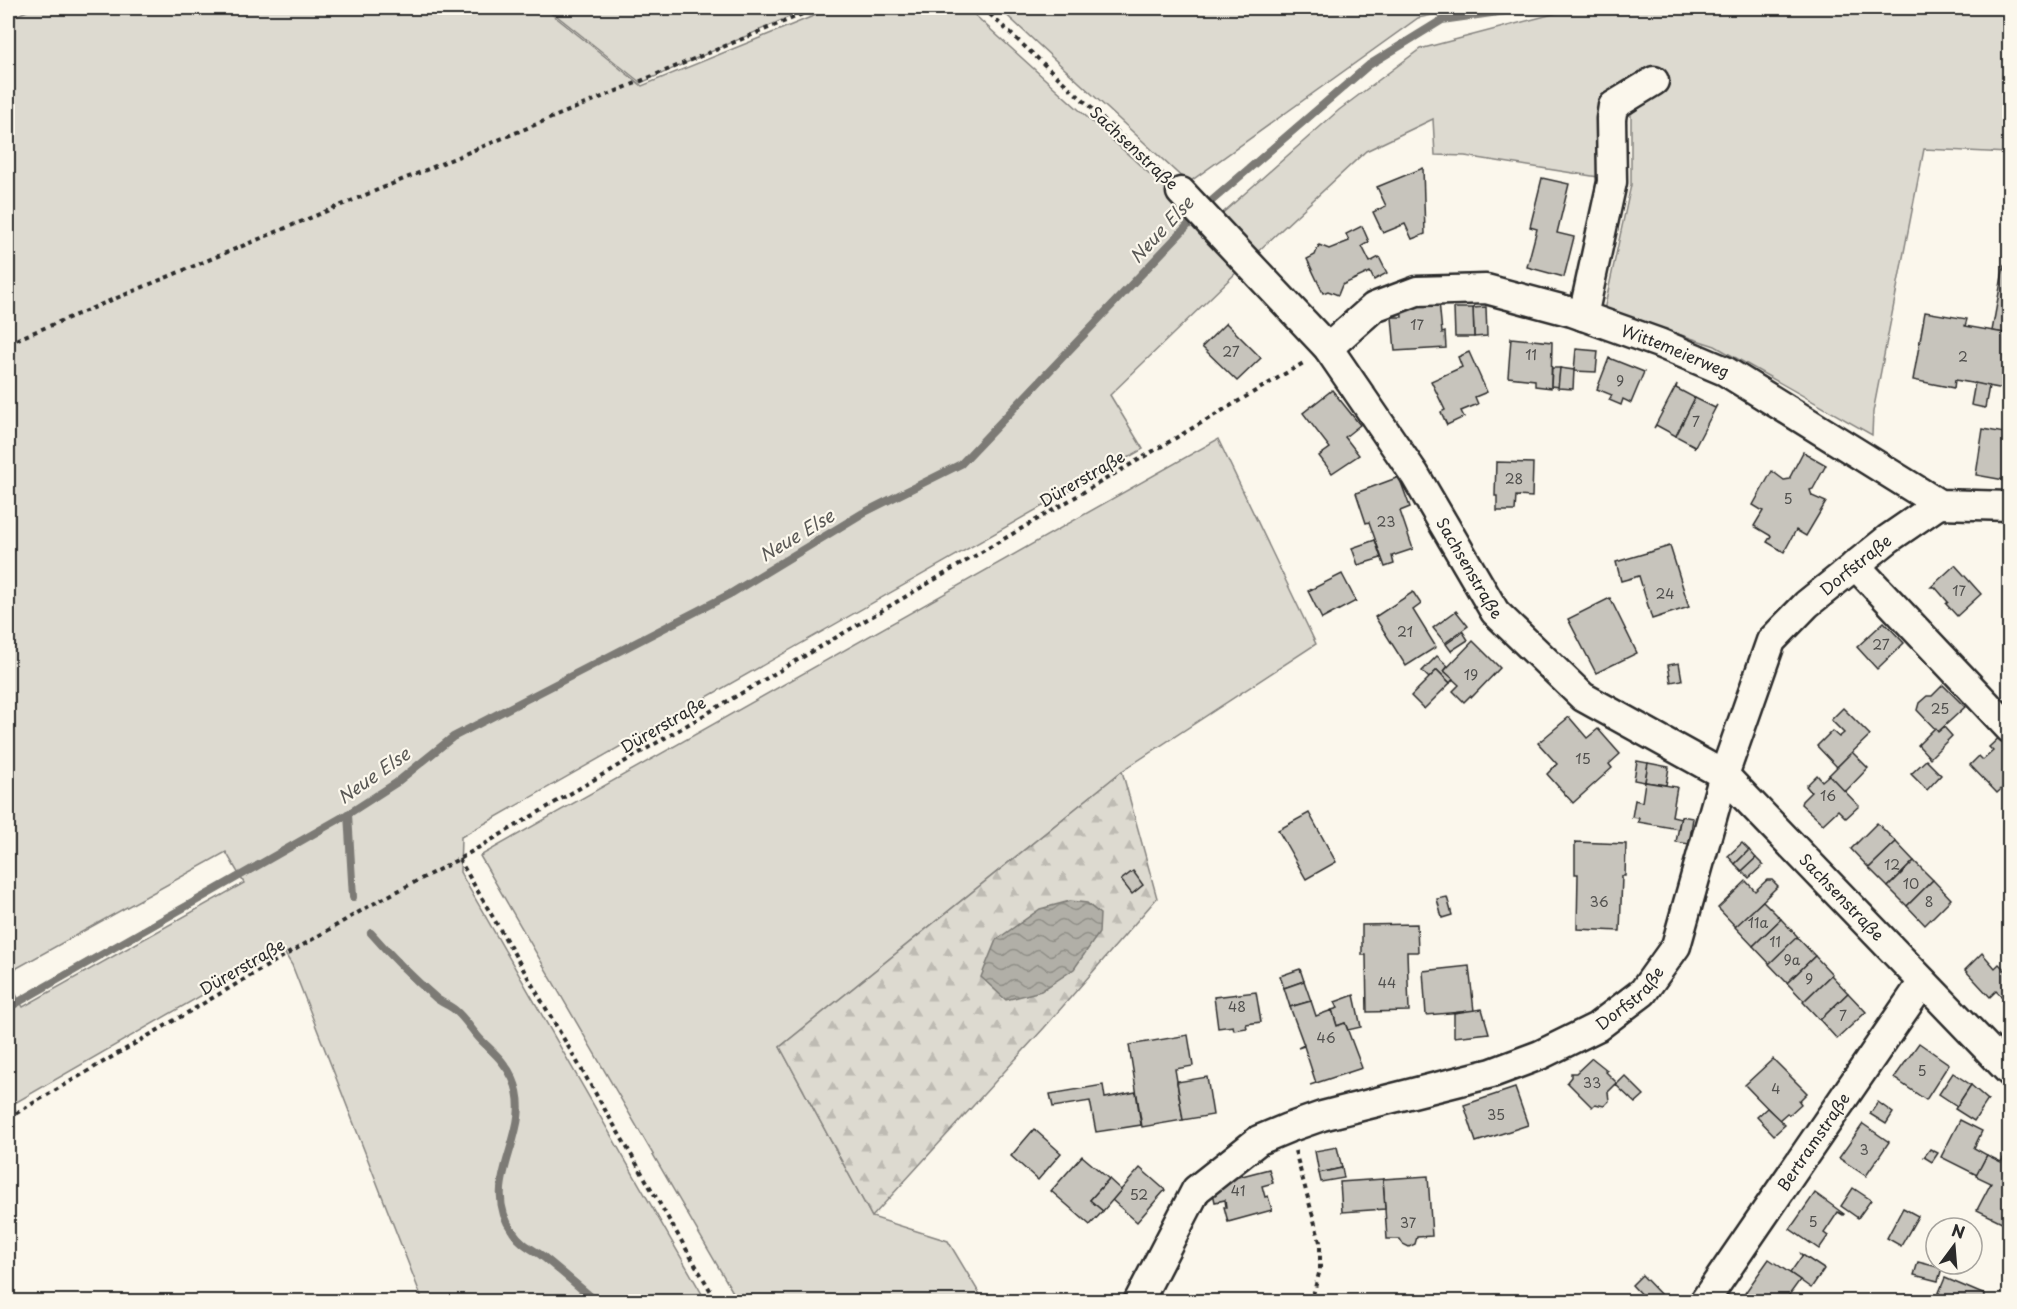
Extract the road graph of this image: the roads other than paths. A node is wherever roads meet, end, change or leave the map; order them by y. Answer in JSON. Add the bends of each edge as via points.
{"nodes":[{"id":1,"x":1654,"y":81,"type":"dead end"},
{"id":2,"x":1181,"y":192,"type":"road end"},
{"id":3,"x":1583,"y":316,"type":"junction"},
{"id":4,"x":1328,"y":348,"type":"junction"},
{"id":5,"x":1939,"y":504,"type":"junction"},
{"id":6,"x":2010,"y":506,"type":"edge"},
{"id":7,"x":1856,"y":565,"type":"junction"},
{"id":8,"x":2010,"y":729,"type":"edge"},
{"id":9,"x":1724,"y":775,"type":"junction"},
{"id":10,"x":1923,"y":982,"type":"junction"},
{"id":11,"x":2010,"y":1072,"type":"edge"},
{"id":12,"x":1138,"y":1302,"type":"edge"},
{"id":13,"x":1704,"y":1302,"type":"edge"}],
"edges":[{"from":1,"to":3,"type":"street","via":[[1613,106],[1612,182]]},
{"from":2,"to":4,"type":"street","name":"Sachsenstraße"},
{"from":3,"to":4,"type":"street","name":"Wittemeierweg","via":[[1486,289],[1417,291],[1374,307]]},
{"from":3,"to":5,"type":"street","name":"Wittemeierweg","via":[[1725,371]]},
{"from":4,"to":9,"type":"street","name":"Sachsenstraße","via":[[1415,475],[1495,612],[1583,697]]},
{"from":5,"to":6,"type":"street"},
{"from":5,"to":7,"type":"street","name":"Dorfstraße"},
{"from":7,"to":8,"type":"street"},
{"from":7,"to":9,"type":"street","name":"Dorfstraße","via":[[1771,641]]},
{"from":9,"to":10,"type":"street","name":"Sachsenstraße"},
{"from":9,"to":12,"type":"street","name":"Dorfstraße","via":[[1676,946],[1643,992],[1597,1027],[1540,1055],[1492,1073],[1333,1113],[1259,1140],[1196,1190]]},
{"from":10,"to":11,"type":"street","name":"Sachsenstraße"},
{"from":10,"to":13,"type":"street","name":"Bertramstraße"}]}
